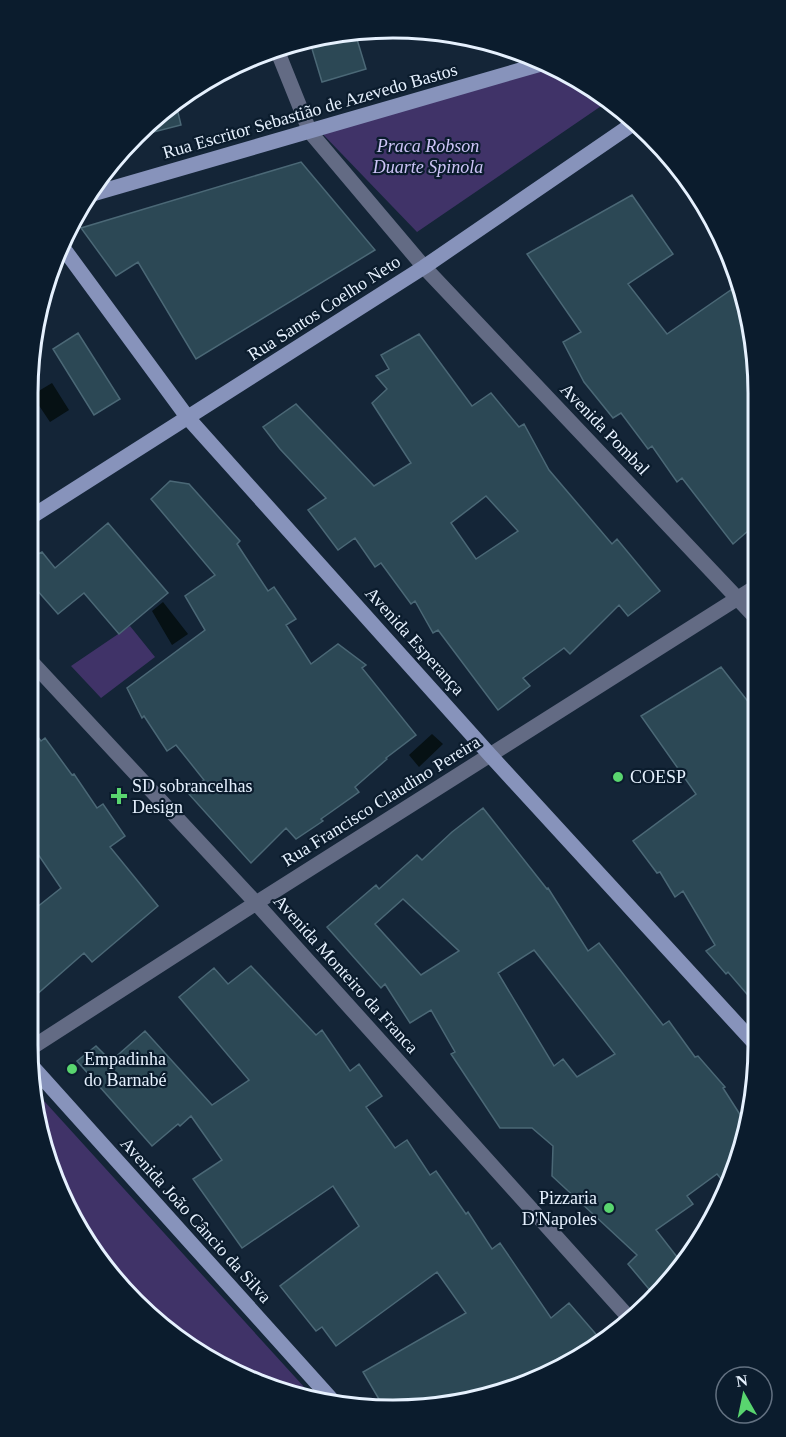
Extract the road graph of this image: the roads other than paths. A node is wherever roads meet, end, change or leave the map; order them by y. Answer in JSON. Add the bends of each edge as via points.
{"nodes":[{"id":1,"x":279,"y":56,"type":"edge"},
{"id":2,"x":533,"y":67,"type":"edge"},
{"id":3,"x":628,"y":127,"type":"edge"},
{"id":4,"x":310,"y":132,"type":"junction"},
{"id":5,"x":99,"y":192,"type":"edge"},
{"id":6,"x":67,"y":253,"type":"edge"},
{"id":7,"x":424,"y":267,"type":"junction"},
{"id":8,"x":188,"y":417,"type":"junction"},
{"id":9,"x":38,"y":513,"type":"edge"},
{"id":10,"x":748,"y":592,"type":"edge"},
{"id":11,"x":739,"y":598,"type":"junction"},
{"id":12,"x":748,"y":608,"type":"edge"},
{"id":13,"x":38,"y":669,"type":"edge"},
{"id":14,"x":490,"y":755,"type":"junction"},
{"id":15,"x":256,"y":903,"type":"junction"},
{"id":16,"x":748,"y":1036,"type":"edge"},
{"id":17,"x":38,"y":1044,"type":"edge"},
{"id":18,"x":39,"y":1074,"type":"edge"},
{"id":19,"x":625,"y":1313,"type":"edge"},
{"id":20,"x":326,"y":1393,"type":"edge"}],
"edges":[{"from":1,"to":4,"type":"street","name":"Avenida Pombal"},
{"from":2,"to":4,"type":"main road","name":"Rua Escritor Sebastião de Azevedo Bastos"},
{"from":3,"to":7,"type":"main road","name":"Rua Santos Coelho Neto"},
{"from":4,"to":5,"type":"main road","name":"Rua Escritor Sebastião de Azevedo Bastos"},
{"from":4,"to":7,"type":"street","name":"Avenida Pombal"},
{"from":6,"to":8,"type":"main road","name":"Avenida Esperança"},
{"from":7,"to":8,"type":"main road","name":"Rua Santos Coelho Neto"},
{"from":7,"to":11,"type":"street","name":"Avenida Pombal"},
{"from":8,"to":9,"type":"main road","name":"Rua Santos Coelho Neto"},
{"from":8,"to":14,"type":"main road","name":"Avenida Esperança"},
{"from":10,"to":11,"type":"street","name":"Rua Francisco Claudino Pereira"},
{"from":11,"to":12,"type":"street","name":"Avenida Pombal"},
{"from":11,"to":14,"type":"street","name":"Rua Francisco Claudino Pereira"},
{"from":13,"to":15,"type":"street","name":"Avenida Monteiro da Franca"},
{"from":14,"to":15,"type":"street","name":"Rua Francisco Claudino Pereira"},
{"from":14,"to":16,"type":"main road","name":"Avenida Esperança"},
{"from":15,"to":17,"type":"street","name":"Rua Francisco Claudino Pereira"},
{"from":15,"to":19,"type":"street","name":"Avenida Monteiro da Franca"},
{"from":18,"to":20,"type":"main road","name":"Avenida João Câncio da Silva"}]}
